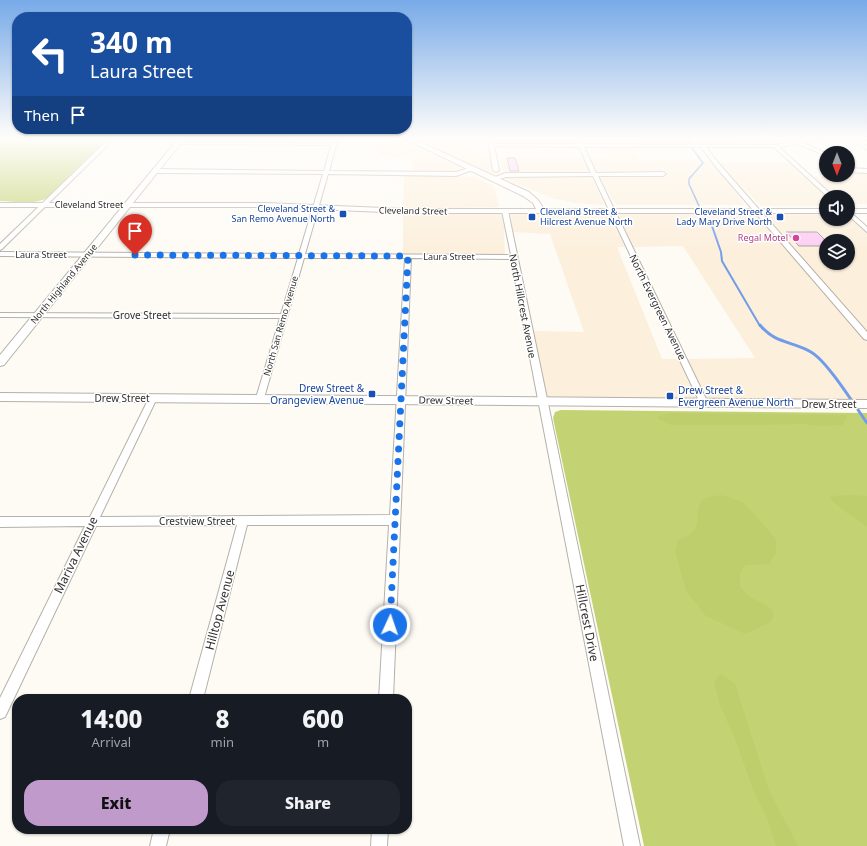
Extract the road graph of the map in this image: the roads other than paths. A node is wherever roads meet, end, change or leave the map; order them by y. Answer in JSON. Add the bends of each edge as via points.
{"nodes":[{"id":1,"x":72,"y":177,"type":"edge"},
{"id":2,"x":150,"y":177,"type":"edge"},
{"id":3,"x":324,"y":177,"type":"edge"},
{"id":4,"x":490,"y":177,"type":"edge"},
{"id":5,"x":498,"y":177,"type":"edge"},
{"id":6,"x":597,"y":177,"type":"edge"},
{"id":7,"x":728,"y":177,"type":"edge"},
{"id":8,"x":810,"y":177,"type":"edge"},
{"id":9,"x":493,"y":179,"type":"junction"},
{"id":10,"x":823,"y":190,"type":"edge"},
{"id":11,"x":0,"y":205,"type":"edge"},
{"id":12,"x":43,"y":205,"type":"junction"},
{"id":13,"x":128,"y":205,"type":"junction"},
{"id":14,"x":316,"y":207,"type":"junction"},
{"id":15,"x":505,"y":211,"type":"junction"},
{"id":16,"x":612,"y":211,"type":"junction"},
{"id":17,"x":758,"y":211,"type":"junction"},
{"id":18,"x":819,"y":211,"type":"edge"},
{"id":19,"x":867,"y":211,"type":"edge"},
{"id":20,"x":541,"y":212,"type":"junction"},
{"id":21,"x":855,"y":212,"type":"edge"},
{"id":22,"x":855,"y":219,"type":"edge"},
{"id":23,"x":867,"y":230,"type":"edge"},
{"id":24,"x":0,"y":248,"type":"edge"},
{"id":25,"x":0,"y":254,"type":"edge"},
{"id":26,"x":87,"y":255,"type":"junction"},
{"id":27,"x":301,"y":256,"type":"junction"},
{"id":28,"x":408,"y":256,"type":"junction"},
{"id":29,"x":513,"y":257,"type":"junction"},
{"id":30,"x":0,"y":315,"type":"edge"},
{"id":31,"x":39,"y":315,"type":"junction"},
{"id":32,"x":284,"y":316,"type":"junction"},
{"id":33,"x":867,"y":337,"type":"edge"},
{"id":34,"x":0,"y":362,"type":"edge"},
{"id":35,"x":0,"y":397,"type":"edge"},
{"id":36,"x":153,"y":398,"type":"junction"},
{"id":37,"x":260,"y":398,"type":"junction"},
{"id":38,"x":400,"y":399,"type":"junction"},
{"id":39,"x":542,"y":401,"type":"junction"},
{"id":40,"x":704,"y":403,"type":"junction"},
{"id":41,"x":867,"y":404,"type":"edge"},
{"id":42,"x":395,"y":520,"type":"junction"},
{"id":43,"x":92,"y":521,"type":"junction"},
{"id":44,"x":243,"y":521,"type":"junction"},
{"id":45,"x":0,"y":522,"type":"edge"},
{"id":46,"x":197,"y":694,"type":"edge"},
{"id":47,"x":386,"y":694,"type":"edge"},
{"id":48,"x":0,"y":712,"type":"edge"},
{"id":49,"x":161,"y":834,"type":"edge"},
{"id":50,"x":380,"y":834,"type":"edge"},
{"id":51,"x":158,"y":846,"type":"edge"},
{"id":52,"x":379,"y":846,"type":"edge"},
{"id":53,"x":632,"y":846,"type":"edge"}],
"edges":[{"from":1,"to":12,"type":"street"},
{"from":2,"to":13,"type":"street","name":"North Highland Avenue"},
{"from":3,"to":14,"type":"street","name":"North San Remo Avenue"},
{"from":4,"to":9,"type":"street"},
{"from":5,"to":9,"type":"street"},
{"from":6,"to":16,"type":"street","name":"North Evergreen Avenue"},
{"from":7,"to":17,"type":"street"},
{"from":8,"to":10,"type":"street"},
{"from":9,"to":20,"type":"street","via":[[534,199]]},
{"from":11,"to":12,"type":"street","name":"Cleveland Street"},
{"from":12,"to":13,"type":"street","name":"Cleveland Street"},
{"from":12,"to":24,"type":"street"},
{"from":13,"to":14,"type":"street","name":"Cleveland Street"},
{"from":13,"to":26,"type":"street","name":"North Highland Avenue"},
{"from":14,"to":15,"type":"street","name":"Cleveland Street"},
{"from":14,"to":27,"type":"street","name":"North San Remo Avenue"},
{"from":15,"to":20,"type":"street","name":"Cleveland Street"},
{"from":15,"to":29,"type":"street","name":"North Hillcrest Avenue"},
{"from":16,"to":17,"type":"street","name":"Cleveland Street"},
{"from":16,"to":20,"type":"street","name":"Cleveland Street"},
{"from":16,"to":40,"type":"street","name":"North Evergreen Avenue"},
{"from":17,"to":18,"type":"street","name":"Cleveland Street"},
{"from":17,"to":33,"type":"street"},
{"from":19,"to":21,"type":"street"},
{"from":22,"to":23,"type":"street"},
{"from":25,"to":26,"type":"street","name":"Laura Street"},
{"from":26,"to":27,"type":"street","name":"Laura Street"},
{"from":26,"to":31,"type":"street","name":"North Highland Avenue"},
{"from":27,"to":28,"type":"street","name":"Laura Street"},
{"from":27,"to":32,"type":"street","name":"North San Remo Avenue"},
{"from":28,"to":29,"type":"street","name":"Laura Street"},
{"from":28,"to":38,"type":"street"},
{"from":29,"to":39,"type":"street","name":"North Hillcrest Avenue"},
{"from":30,"to":31,"type":"street","name":"Grove Street"},
{"from":31,"to":32,"type":"street","name":"Grove Street"},
{"from":31,"to":34,"type":"street","name":"North Highland Avenue"},
{"from":32,"to":37,"type":"street","name":"North San Remo Avenue"},
{"from":35,"to":36,"type":"street","name":"Drew Street"},
{"from":36,"to":37,"type":"street","name":"Drew Street"},
{"from":36,"to":43,"type":"street","name":"Mariva Avenue"},
{"from":37,"to":38,"type":"street","name":"Drew Street"},
{"from":38,"to":39,"type":"street","name":"Drew Street"},
{"from":38,"to":42,"type":"street"},
{"from":39,"to":40,"type":"street","name":"Drew Street"},
{"from":39,"to":53,"type":"street","name":"Hillcrest Drive"},
{"from":40,"to":41,"type":"street","name":"Drew Street"},
{"from":42,"to":44,"type":"street","name":"Crestview Street"},
{"from":42,"to":47,"type":"street"},
{"from":43,"to":44,"type":"street","name":"Crestview Street"},
{"from":43,"to":45,"type":"street","name":"Crestview Street"},
{"from":43,"to":48,"type":"street","name":"Mariva Avenue"},
{"from":44,"to":46,"type":"street","name":"Hilltop Avenue"},
{"from":49,"to":51,"type":"street"},
{"from":50,"to":52,"type":"street"}]}
